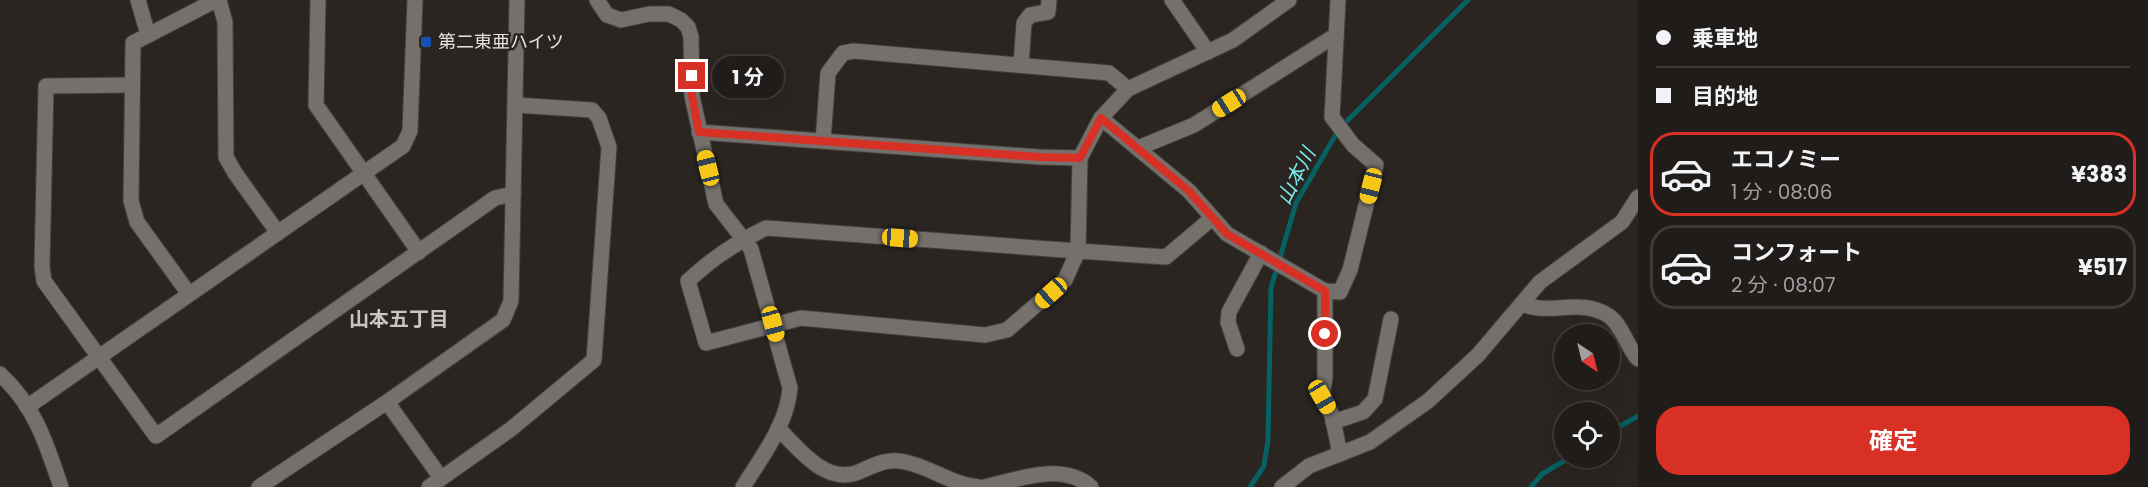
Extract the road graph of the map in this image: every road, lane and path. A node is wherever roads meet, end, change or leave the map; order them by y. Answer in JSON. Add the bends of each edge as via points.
{"nodes":[{"id":1,"x":138,"y":0,"type":"edge"},
{"id":2,"x":218,"y":0,"type":"edge"},
{"id":3,"x":318,"y":0,"type":"edge"},
{"id":4,"x":415,"y":0,"type":"edge"},
{"id":5,"x":517,"y":0,"type":"edge"},
{"id":6,"x":597,"y":0,"type":"edge"},
{"id":7,"x":1048,"y":0,"type":"edge"},
{"id":8,"x":1172,"y":0,"type":"edge"},
{"id":9,"x":1289,"y":0,"type":"edge"},
{"id":10,"x":1338,"y":0,"type":"edge"},
{"id":11,"x":1336,"y":35,"type":"junction"},
{"id":12,"x":148,"y":36,"type":"junction"},
{"id":13,"x":1208,"y":52,"type":"junction"},
{"id":14,"x":1021,"y":65,"type":"junction"},
{"id":15,"x":132,"y":85,"type":"junction"},
{"id":16,"x":1128,"y":89,"type":"junction"},
{"id":17,"x":514,"y":105,"type":"junction"},
{"id":18,"x":1101,"y":118,"type":"junction"},
{"id":19,"x":699,"y":132,"type":"junction"},
{"id":20,"x":824,"y":141,"type":"junction"},
{"id":21,"x":1137,"y":148,"type":"junction"},
{"id":22,"x":1080,"y":158,"type":"junction"},
{"id":23,"x":364,"y":173,"type":"junction"},
{"id":24,"x":513,"y":194,"type":"junction"},
{"id":25,"x":1638,"y":199,"type":"edge"},
{"id":26,"x":1211,"y":219,"type":"junction"},
{"id":27,"x":278,"y":233,"type":"junction"},
{"id":28,"x":743,"y":239,"type":"junction"},
{"id":29,"x":1078,"y":251,"type":"junction"},
{"id":30,"x":418,"y":252,"type":"junction"},
{"id":31,"x":1261,"y":253,"type":"junction"},
{"id":32,"x":1325,"y":291,"type":"junction"},
{"id":33,"x":189,"y":294,"type":"junction"},
{"id":34,"x":1522,"y":304,"type":"junction"},
{"id":35,"x":1391,"y":319,"type":"dead end"},
{"id":36,"x":773,"y":324,"type":"junction"},
{"id":37,"x":1237,"y":350,"type":"dead end"},
{"id":38,"x":100,"y":356,"type":"junction"},
{"id":39,"x":1638,"y":359,"type":"edge"},
{"id":40,"x":0,"y":374,"type":"edge"},
{"id":41,"x":387,"y":402,"type":"junction"},
{"id":42,"x":27,"y":407,"type":"junction"},
{"id":43,"x":1333,"y":422,"type":"junction"},
{"id":44,"x":778,"y":428,"type":"junction"},
{"id":45,"x":1340,"y":454,"type":"junction"},
{"id":46,"x":435,"y":482,"type":"edge"},
{"id":47,"x":61,"y":487,"type":"edge"},
{"id":48,"x":259,"y":487,"type":"edge"},
{"id":49,"x":743,"y":487,"type":"edge"},
{"id":50,"x":979,"y":487,"type":"edge"},
{"id":51,"x":984,"y":487,"type":"edge"},
{"id":52,"x":1091,"y":487,"type":"edge"},
{"id":53,"x":1282,"y":487,"type":"edge"}],
"edges":[{"from":1,"to":12,"type":"street"},
{"from":2,"to":12,"type":"street"},
{"from":2,"to":27,"type":"street","via":[[225,22],[226,156]]},
{"from":3,"to":23,"type":"street","via":[[316,105]]},
{"from":4,"to":23,"type":"street","via":[[411,131],[403,146]]},
{"from":5,"to":17,"type":"street"},
{"from":6,"to":19,"type":"street","via":[[607,15],[621,20],[669,14],[688,27],[692,96]]},
{"from":7,"to":14,"type":"street","via":[[1048,12],[1030,15],[1024,22]]},
{"from":8,"to":13,"type":"street"},
{"from":9,"to":13,"type":"street","via":[[1233,40]]},
{"from":10,"to":11,"type":"street"},
{"from":11,"to":21,"type":"street","via":[[1194,125]]},
{"from":11,"to":32,"type":"street","via":[[1332,117],[1353,145],[1376,165],[1350,270],[1340,292]]},
{"from":12,"to":15,"type":"street","via":[[133,43]]},
{"from":13,"to":16,"type":"street"},
{"from":14,"to":16,"type":"street","via":[[1109,73]]},
{"from":14,"to":20,"type":"street","via":[[843,53],[828,73]]},
{"from":15,"to":33,"type":"street","via":[[131,201],[137,222]]},
{"from":15,"to":38,"type":"street","via":[[46,86],[44,281]]},
{"from":16,"to":18,"type":"street"},
{"from":17,"to":24,"type":"street"},
{"from":17,"to":46,"type":"street","via":[[592,110],[599,118],[609,147],[594,360],[511,429]]},
{"from":18,"to":21,"type":"street"},
{"from":18,"to":22,"type":"street"},
{"from":19,"to":20,"type":"street"},
{"from":19,"to":28,"type":"street","via":[[716,204]]},
{"from":20,"to":22,"type":"street"},
{"from":21,"to":26,"type":"street","via":[[1189,191]]},
{"from":22,"to":29,"type":"street"},
{"from":23,"to":27,"type":"street"},
{"from":23,"to":30,"type":"street"},
{"from":24,"to":30,"type":"street","via":[[495,198]]},
{"from":24,"to":41,"type":"street","via":[[511,301],[503,320]]},
{"from":25,"to":34,"type":"street","via":[[1622,222],[1540,282]]},
{"from":26,"to":29,"type":"street","via":[[1166,257]]},
{"from":26,"to":31,"type":"street","via":[[1227,234]]},
{"from":27,"to":33,"type":"street"},
{"from":28,"to":29,"type":"street","via":[[766,228]]},
{"from":28,"to":36,"type":"street","via":[[752,249]]},
{"from":28,"to":36,"type":"street","via":[[688,281],[706,343]]},
{"from":29,"to":36,"type":"street","via":[[1065,280],[1007,330],[985,335],[801,318]]},
{"from":30,"to":38,"type":"street","via":[[156,436]]},
{"from":31,"to":32,"type":"street"},
{"from":31,"to":37,"type":"street","via":[[1229,312],[1228,322]]},
{"from":32,"to":43,"type":"street","via":[[1322,397]]},
{"from":33,"to":38,"type":"street"},
{"from":34,"to":39,"type":"street","via":[[1538,310],[1586,306],[1610,317]]},
{"from":34,"to":45,"type":"street","via":[[1478,355],[1428,401],[1370,442]]},
{"from":35,"to":43,"type":"street","via":[[1375,399],[1363,412]]},
{"from":36,"to":44,"type":"street","via":[[790,388],[789,405]]},
{"from":38,"to":42,"type":"street"},
{"from":40,"to":42,"type":"street"},
{"from":41,"to":46,"type":"street"},
{"from":41,"to":48,"type":"street"},
{"from":42,"to":47,"type":"street","via":[[40,426]]},
{"from":43,"to":45,"type":"street"},
{"from":44,"to":49,"type":"street"},
{"from":44,"to":50,"type":"street","via":[[819,468],[837,475],[855,474],[892,460]]},
{"from":45,"to":53,"type":"street","via":[[1309,466]]},
{"from":51,"to":52,"type":"street","via":[[1065,473]]}]}
